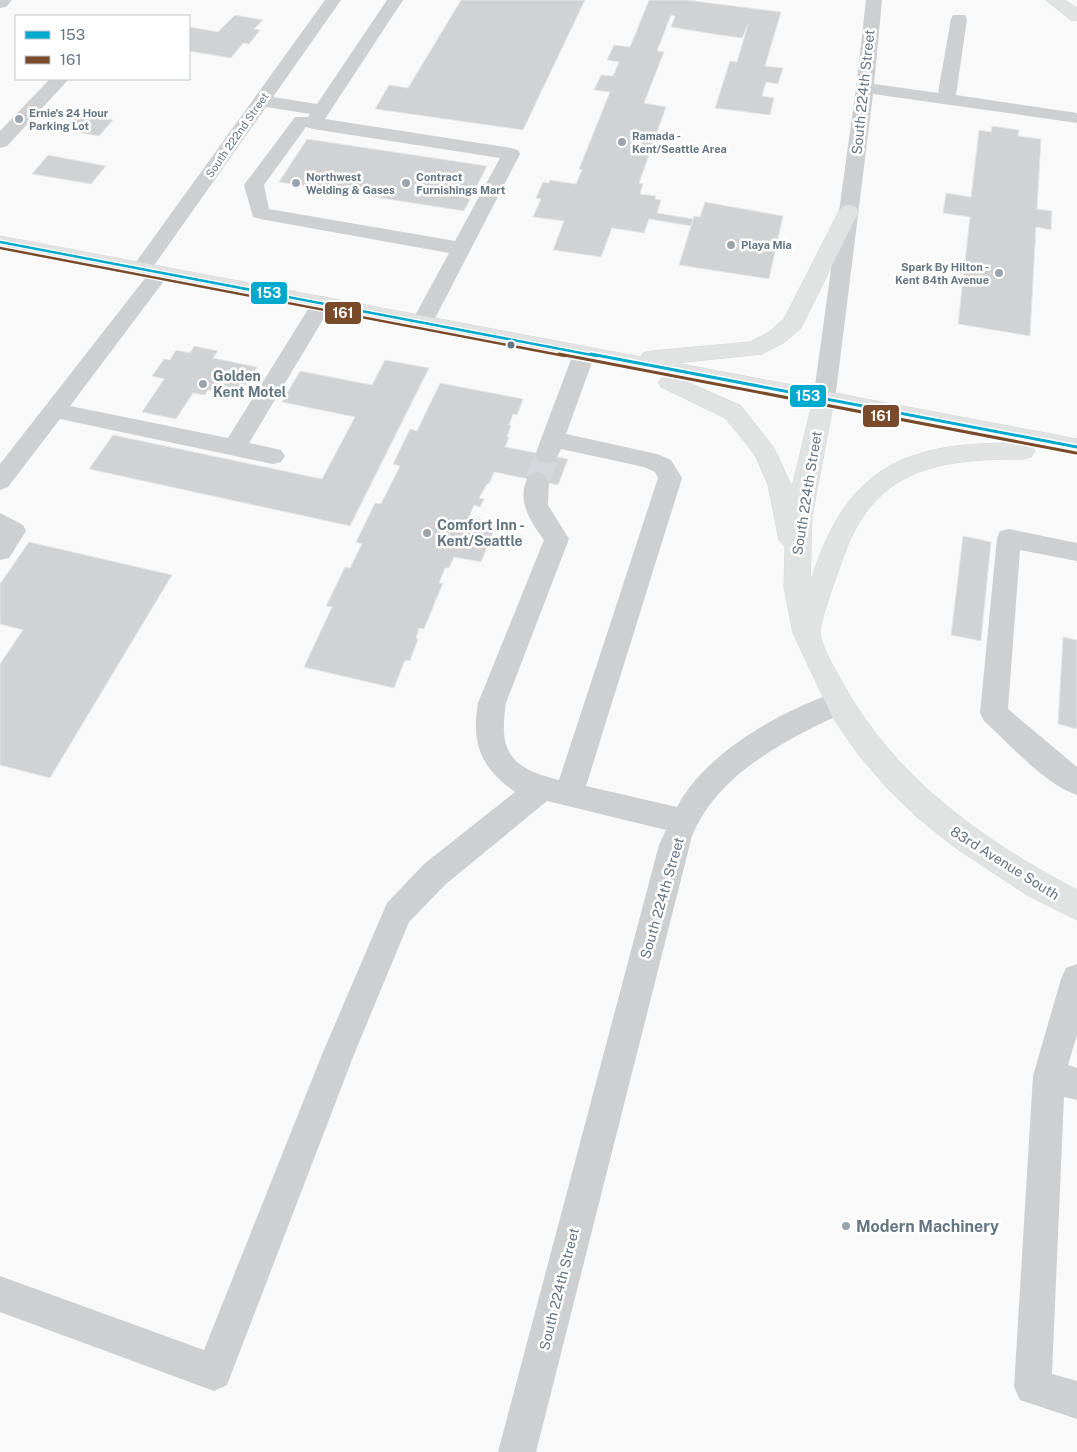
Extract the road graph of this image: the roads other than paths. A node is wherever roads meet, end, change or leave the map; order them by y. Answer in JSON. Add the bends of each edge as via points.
{"nodes":[{"id":1,"x":4,"y":0,"type":"edge"},
{"id":2,"x":333,"y":0,"type":"edge"},
{"id":3,"x":395,"y":0,"type":"edge"},
{"id":4,"x":874,"y":0,"type":"edge"},
{"id":5,"x":1054,"y":0,"type":"edge"},
{"id":6,"x":0,"y":3,"type":"edge"},
{"id":7,"x":1077,"y":16,"type":"edge"},
{"id":8,"x":959,"y":18,"type":"dead end"},
{"id":9,"x":59,"y":80,"type":"edge"},
{"id":10,"x":865,"y":88,"type":"junction"},
{"id":11,"x":946,"y":99,"type":"junction"},
{"id":12,"x":261,"y":101,"type":"junction"},
{"id":13,"x":318,"y":117,"type":"junction"},
{"id":14,"x":1077,"y":118,"type":"edge"},
{"id":15,"x":0,"y":142,"type":"edge"},
{"id":16,"x":849,"y":211,"type":"junction"},
{"id":17,"x":0,"y":242,"type":"edge"},
{"id":18,"x":462,"y":249,"type":"junction"},
{"id":19,"x":151,"y":271,"type":"junction"},
{"id":20,"x":322,"y":303,"type":"junction"},
{"id":21,"x":422,"y":323,"type":"junction"},
{"id":22,"x":584,"y":354,"type":"junction"},
{"id":23,"x":617,"y":360,"type":"junction"},
{"id":24,"x":824,"y":400,"type":"junction"},
{"id":25,"x":54,"y":410,"type":"junction"},
{"id":26,"x":1077,"y":447,"type":"edge"},
{"id":27,"x":234,"y":448,"type":"junction"},
{"id":28,"x":1077,"y":451,"type":"edge"},
{"id":29,"x":273,"y":456,"type":"dead end"},
{"id":30,"x":0,"y":481,"type":"edge"},
{"id":31,"x":537,"y":481,"type":"tunnel mouth"},
{"id":32,"x":0,"y":522,"type":"edge"},
{"id":33,"x":0,"y":551,"type":"edge"},
{"id":34,"x":1077,"y":552,"type":"edge"},
{"id":35,"x":796,"y":567,"type":"junction"},
{"id":36,"x":806,"y":633,"type":"junction"},
{"id":37,"x":837,"y":703,"type":"junction"},
{"id":38,"x":1077,"y":783,"type":"edge"},
{"id":39,"x":556,"y":791,"type":"junction"},
{"id":40,"x":685,"y":822,"type":"junction"},
{"id":41,"x":1077,"y":906,"type":"edge"},
{"id":42,"x":1077,"y":979,"type":"edge"},
{"id":43,"x":1063,"y":1080,"type":"edge"},
{"id":44,"x":0,"y":1294,"type":"edge"},
{"id":45,"x":1077,"y":1400,"type":"edge"},
{"id":46,"x":517,"y":1452,"type":"edge"}],
"edges":[{"from":1,"to":6,"type":"street"},
{"from":2,"to":12,"type":"street","name":"South 222nd Street"},
{"from":3,"to":13,"type":"street"},
{"from":4,"to":10,"type":"street","name":"South 224th Street"},
{"from":5,"to":7,"type":"main road"},
{"from":8,"to":11,"type":"street"},
{"from":9,"to":15,"type":"street"},
{"from":10,"to":11,"type":"street"},
{"from":10,"to":16,"type":"street","name":"South 224th Street"},
{"from":11,"to":14,"type":"street"},
{"from":12,"to":13,"type":"street"},
{"from":12,"to":19,"type":"street","name":"South 222nd Street"},
{"from":13,"to":18,"type":"street","via":[[511,154]]},
{"from":13,"to":18,"type":"street","via":[[301,122],[254,185],[260,213]]},
{"from":16,"to":23,"type":"main road","via":[[793,323],[777,336],[754,349]]},
{"from":16,"to":24,"type":"street","name":"South 224th Street"},
{"from":17,"to":19,"type":"main road"},
{"from":18,"to":21,"type":"street"},
{"from":19,"to":20,"type":"main road"},
{"from":19,"to":25,"type":"street","name":"South 222nd Street"},
{"from":20,"to":21,"type":"main road"},
{"from":20,"to":27,"type":"street"},
{"from":21,"to":22,"type":"main road"},
{"from":22,"to":23,"type":"main road"},
{"from":22,"to":39,"type":"street","via":[[550,447],[649,460],[663,466],[670,478]]},
{"from":23,"to":24,"type":"main road"},
{"from":23,"to":35,"type":"main road","via":[[733,412],[766,454],[780,485]]},
{"from":24,"to":26,"type":"main road"},
{"from":24,"to":35,"type":"main road","name":"South 224th Street","via":[[813,441]]},
{"from":25,"to":27,"type":"street"},
{"from":25,"to":30,"type":"street","name":"South 222nd Street"},
{"from":27,"to":29,"type":"street"},
{"from":28,"to":36,"type":"main road","via":[[989,450],[943,454],[892,473],[864,495],[848,519],[831,555]]},
{"from":31,"to":39,"type":"street","via":[[534,491],[536,509],[557,539],[492,704],[488,726],[492,750],[507,772],[526,784]]},
{"from":32,"to":33,"type":"street","via":[[14,531]]},
{"from":34,"to":38,"type":"street","via":[[1009,538],[994,713]]},
{"from":35,"to":36,"type":"main road","name":"South 224th Street"},
{"from":36,"to":37,"type":"main road","name":"South 224th Street"},
{"from":37,"to":40,"type":"street","name":"South 224th Street","via":[[780,730],[742,755],[714,780],[690,809]]},
{"from":37,"to":41,"type":"main road","name":"83rd Avenue South","via":[[871,750],[909,793],[951,829],[1048,892]]},
{"from":39,"to":40,"type":"street"},
{"from":39,"to":44,"type":"street","via":[[436,874],[398,913],[339,1052],[214,1372]]},
{"from":40,"to":46,"type":"street","name":"South 224th Street","via":[[674,845]]},
{"from":42,"to":43,"type":"street"},
{"from":43,"to":45,"type":"street","via":[[1033,1386]]}]}
